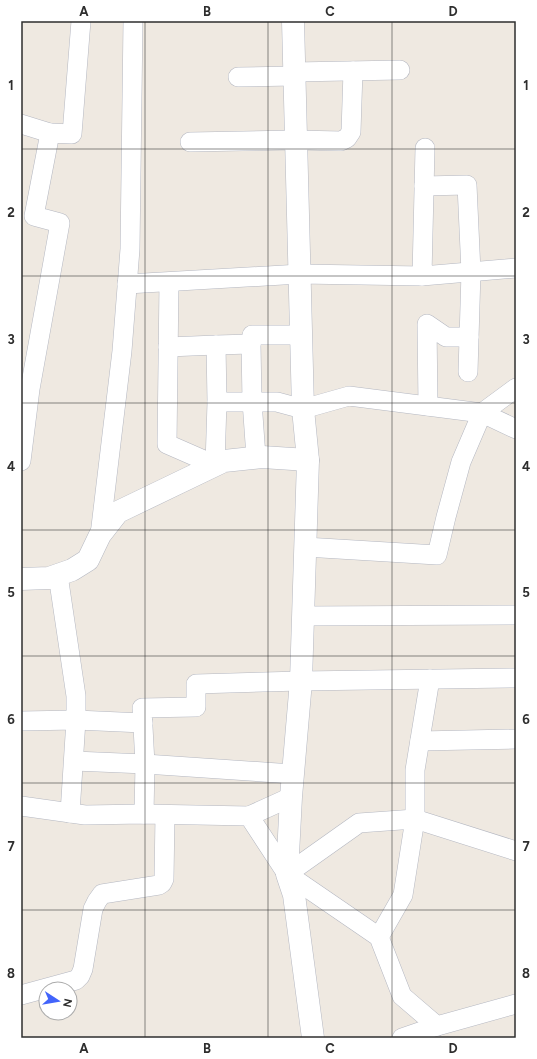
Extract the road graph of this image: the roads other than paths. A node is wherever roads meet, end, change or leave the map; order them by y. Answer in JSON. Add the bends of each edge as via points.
{"nodes":[{"id":1,"x":81,"y":21,"type":"edge"},
{"id":2,"x":133,"y":21,"type":"edge"},
{"id":3,"x":293,"y":21,"type":"edge"},
{"id":4,"x":400,"y":70,"type":"dead end"},
{"id":5,"x":353,"y":71,"type":"junction"},
{"id":6,"x":294,"y":74,"type":"junction"},
{"id":7,"x":238,"y":77,"type":"dead end"},
{"id":8,"x":21,"y":124,"type":"edge"},
{"id":9,"x":50,"y":133,"type":"junction"},
{"id":10,"x":296,"y":140,"type":"junction"},
{"id":11,"x":190,"y":142,"type":"dead end"},
{"id":12,"x":425,"y":148,"type":"dead end"},
{"id":13,"x":424,"y":186,"type":"junction"},
{"id":14,"x":516,"y":268,"type":"edge"},
{"id":15,"x":471,"y":272,"type":"junction"},
{"id":16,"x":300,"y":274,"type":"junction"},
{"id":17,"x":422,"y":276,"type":"junction"},
{"id":18,"x":169,"y":282,"type":"junction"},
{"id":19,"x":127,"y":284,"type":"junction"},
{"id":20,"x":301,"y":335,"type":"junction"},
{"id":21,"x":469,"y":337,"type":"junction"},
{"id":22,"x":251,"y":344,"type":"junction"},
{"id":23,"x":216,"y":345,"type":"junction"},
{"id":24,"x":168,"y":347,"type":"junction"},
{"id":25,"x":468,"y":372,"type":"dead end"},
{"id":26,"x":516,"y":388,"type":"edge"},
{"id":27,"x":252,"y":401,"type":"junction"},
{"id":28,"x":217,"y":402,"type":"junction"},
{"id":29,"x":428,"y":406,"type":"junction"},
{"id":30,"x":303,"y":409,"type":"junction"},
{"id":31,"x":482,"y":413,"type":"junction"},
{"id":32,"x":516,"y":429,"type":"edge"},
{"id":33,"x":256,"y":457,"type":"junction"},
{"id":34,"x":308,"y":460,"type":"junction"},
{"id":35,"x":21,"y":461,"type":"edge"},
{"id":36,"x":215,"y":465,"type":"junction"},
{"id":37,"x":100,"y":535,"type":"junction"},
{"id":38,"x":305,"y":547,"type":"junction"},
{"id":39,"x":58,"y":575,"type":"junction"},
{"id":40,"x":21,"y":579,"type":"edge"},
{"id":41,"x":516,"y":615,"type":"edge"},
{"id":42,"x":303,"y":616,"type":"junction"},
{"id":43,"x":516,"y":678,"type":"edge"},
{"id":44,"x":430,"y":679,"type":"junction"},
{"id":45,"x":301,"y":681,"type":"junction"},
{"id":46,"x":76,"y":720,"type":"junction"},
{"id":47,"x":21,"y":721,"type":"edge"},
{"id":48,"x":143,"y":723,"type":"junction"},
{"id":49,"x":516,"y":739,"type":"edge"},
{"id":50,"x":420,"y":741,"type":"junction"},
{"id":51,"x":74,"y":761,"type":"junction"},
{"id":52,"x":145,"y":764,"type":"junction"},
{"id":53,"x":293,"y":774,"type":"junction"},
{"id":54,"x":291,"y":797,"type":"junction"},
{"id":55,"x":21,"y":806,"type":"edge"},
{"id":56,"x":70,"y":813,"type":"junction"},
{"id":57,"x":144,"y":814,"type":"junction"},
{"id":58,"x":165,"y":815,"type":"junction"},
{"id":59,"x":249,"y":816,"type":"junction"},
{"id":60,"x":415,"y":819,"type":"junction"},
{"id":61,"x":516,"y":851,"type":"edge"},
{"id":62,"x":287,"y":874,"type":"junction"},
{"id":63,"x":379,"y":937,"type":"junction"},
{"id":64,"x":21,"y":995,"type":"edge"},
{"id":65,"x":516,"y":1004,"type":"edge"},
{"id":66,"x":432,"y":1032,"type":"edge"},
{"id":67,"x":313,"y":1038,"type":"edge"},
{"id":68,"x":402,"y":1038,"type":"edge"}],
"edges":[{"from":1,"to":9,"type":"street","via":[[72,134]]},
{"from":2,"to":19,"type":"street","via":[[130,249]]},
{"from":3,"to":6,"type":"street"},
{"from":4,"to":5,"type":"street"},
{"from":5,"to":6,"type":"street"},
{"from":5,"to":10,"type":"street","via":[[351,132],[347,138],[341,141]]},
{"from":6,"to":7,"type":"street"},
{"from":6,"to":10,"type":"street"},
{"from":8,"to":9,"type":"street"},
{"from":9,"to":35,"type":"street","via":[[34,216],[60,223],[30,389]]},
{"from":10,"to":11,"type":"street"},
{"from":10,"to":16,"type":"street"},
{"from":12,"to":13,"type":"street"},
{"from":13,"to":15,"type":"street","via":[[467,186]]},
{"from":13,"to":17,"type":"street"},
{"from":14,"to":15,"type":"street"},
{"from":15,"to":17,"type":"street"},
{"from":15,"to":21,"type":"street"},
{"from":16,"to":17,"type":"street"},
{"from":16,"to":18,"type":"street"},
{"from":16,"to":20,"type":"street"},
{"from":18,"to":19,"type":"street"},
{"from":18,"to":24,"type":"street"},
{"from":19,"to":37,"type":"street","via":[[122,351]]},
{"from":20,"to":22,"type":"street","via":[[252,335]]},
{"from":20,"to":30,"type":"street"},
{"from":21,"to":25,"type":"street"},
{"from":21,"to":29,"type":"street","via":[[446,337],[427,324]]},
{"from":22,"to":23,"type":"street"},
{"from":22,"to":27,"type":"street"},
{"from":23,"to":24,"type":"street"},
{"from":23,"to":28,"type":"street"},
{"from":24,"to":36,"type":"street","via":[[167,444]]},
{"from":26,"to":31,"type":"street"},
{"from":27,"to":28,"type":"street"},
{"from":27,"to":30,"type":"street","via":[[277,402]]},
{"from":27,"to":33,"type":"street"},
{"from":28,"to":36,"type":"street"},
{"from":29,"to":30,"type":"street","via":[[349,396]]},
{"from":29,"to":31,"type":"street"},
{"from":30,"to":34,"type":"street"},
{"from":31,"to":32,"type":"street"},
{"from":31,"to":38,"type":"street","via":[[461,462],[437,555]]},
{"from":33,"to":34,"type":"street"},
{"from":33,"to":36,"type":"street","via":[[224,461]]},
{"from":34,"to":38,"type":"street"},
{"from":36,"to":37,"type":"street","via":[[118,512]]},
{"from":37,"to":39,"type":"street","via":[[88,560]]},
{"from":38,"to":42,"type":"street"},
{"from":39,"to":40,"type":"street","via":[[49,578]]},
{"from":39,"to":46,"type":"street","via":[[76,696]]},
{"from":41,"to":42,"type":"street"},
{"from":42,"to":45,"type":"street"},
{"from":43,"to":44,"type":"street"},
{"from":44,"to":45,"type":"street"},
{"from":44,"to":50,"type":"street"},
{"from":45,"to":48,"type":"street","via":[[196,684],[196,707],[142,708]]},
{"from":45,"to":53,"type":"street"},
{"from":46,"to":47,"type":"street"},
{"from":46,"to":48,"type":"street"},
{"from":46,"to":51,"type":"street"},
{"from":48,"to":52,"type":"street"},
{"from":49,"to":50,"type":"street"},
{"from":50,"to":60,"type":"street","via":[[415,770]]},
{"from":51,"to":52,"type":"street"},
{"from":51,"to":56,"type":"street"},
{"from":52,"to":53,"type":"street"},
{"from":52,"to":57,"type":"street"},
{"from":53,"to":54,"type":"street"},
{"from":54,"to":59,"type":"street"},
{"from":54,"to":62,"type":"street"},
{"from":55,"to":56,"type":"street"},
{"from":56,"to":57,"type":"street"},
{"from":57,"to":58,"type":"street"},
{"from":58,"to":59,"type":"street"},
{"from":58,"to":64,"type":"street","via":[[162,882],[159,885],[102,894],[93,909],[80,976],[76,980]]},
{"from":59,"to":62,"type":"street"},
{"from":60,"to":61,"type":"street"},
{"from":60,"to":62,"type":"street","via":[[359,823]]},
{"from":60,"to":63,"type":"street","via":[[403,895]]},
{"from":62,"to":63,"type":"street"},
{"from":62,"to":67,"type":"street","via":[[294,895]]},
{"from":63,"to":66,"type":"street","via":[[402,996]]},
{"from":65,"to":66,"type":"street"},
{"from":66,"to":68,"type":"street"}]}
